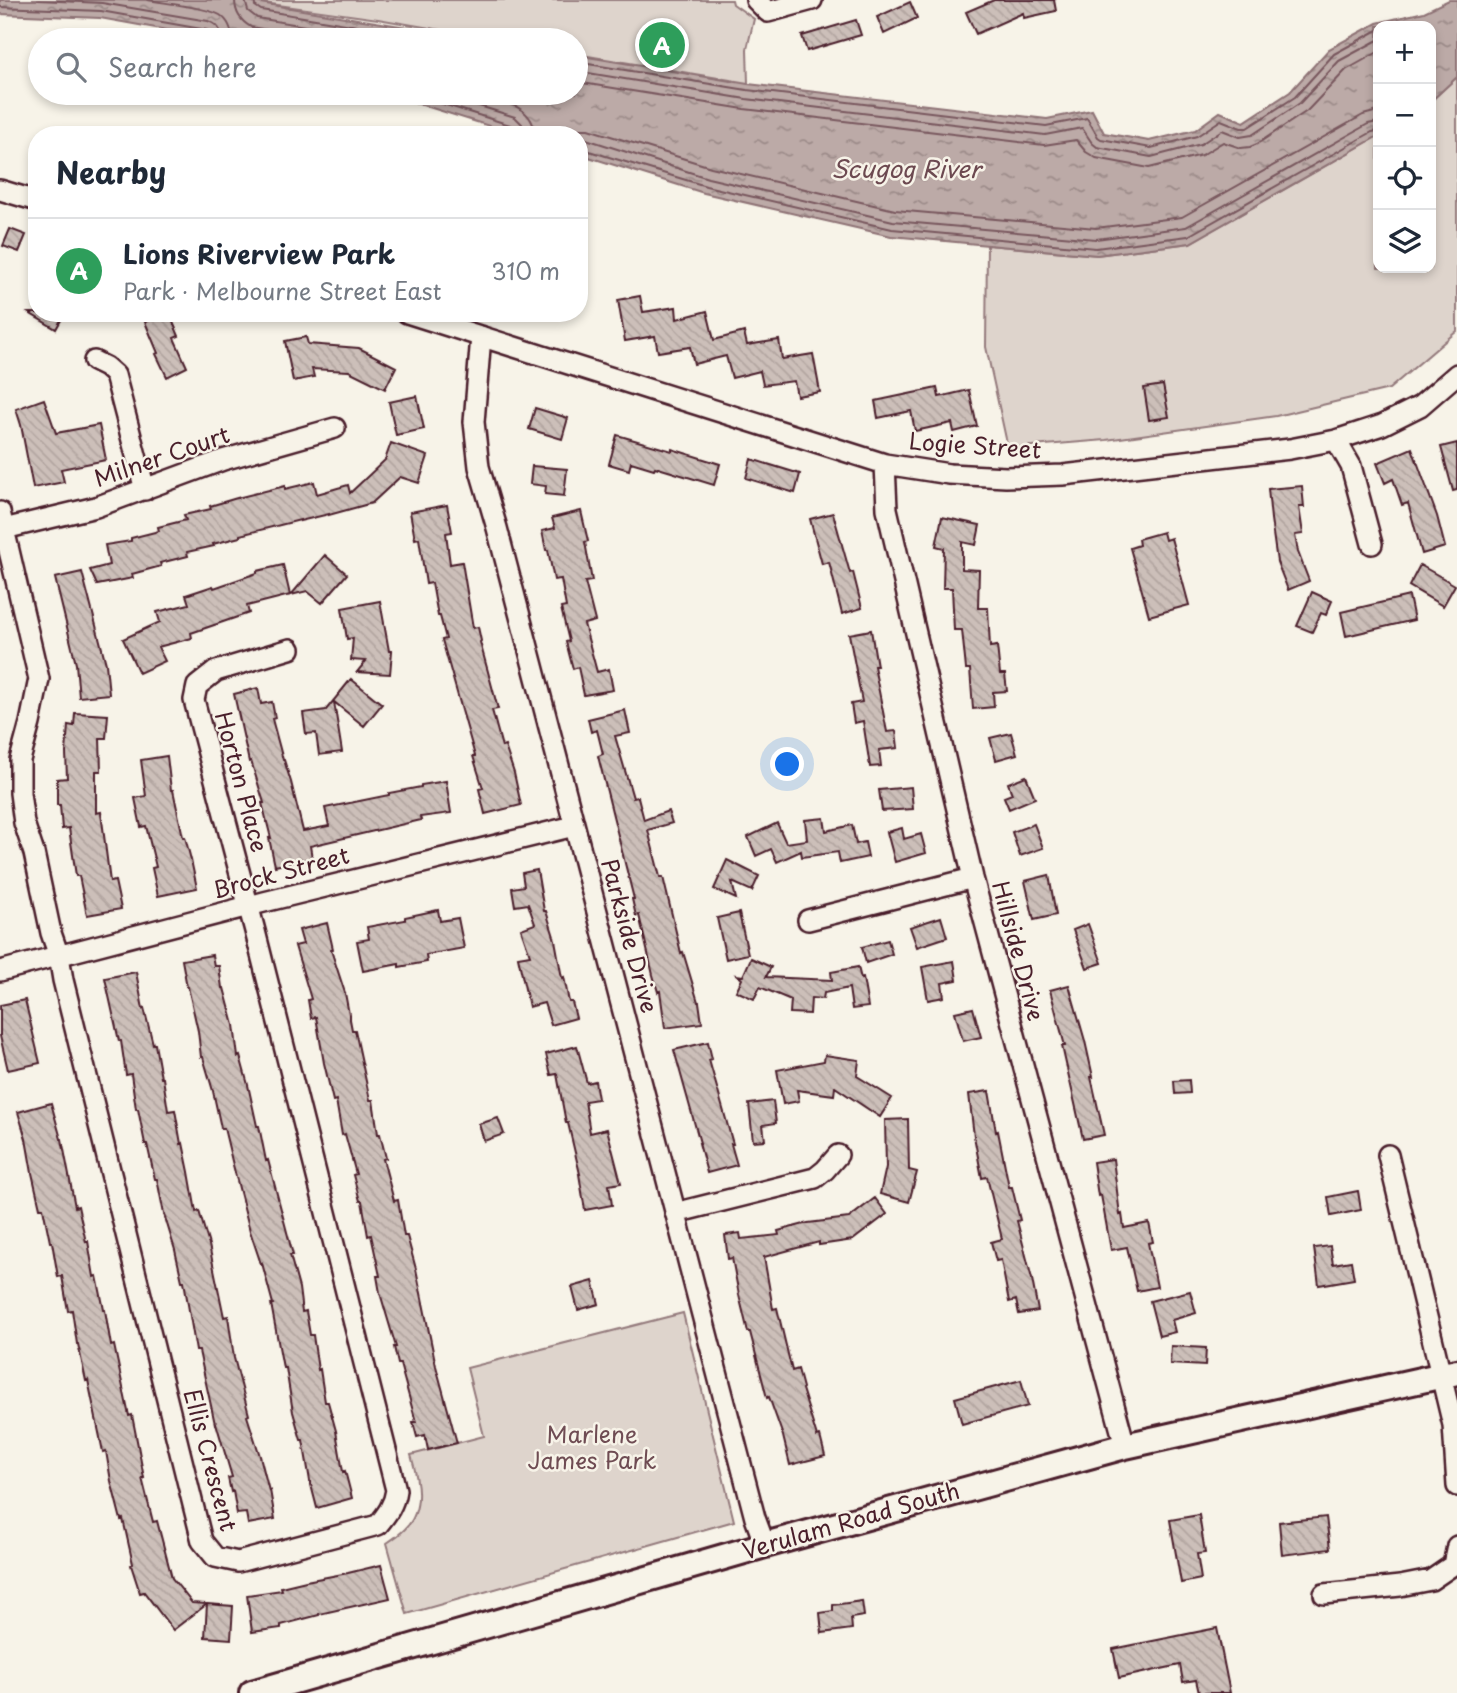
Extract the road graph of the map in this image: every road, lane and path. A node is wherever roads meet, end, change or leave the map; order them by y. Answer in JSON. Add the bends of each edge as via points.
{"nodes":[{"id":1,"x":812,"y":0,"type":"edge"},
{"id":2,"x":762,"y":6,"type":"edge"},
{"id":3,"x":0,"y":190,"type":"edge"},
{"id":4,"x":28,"y":198,"type":"edge"},
{"id":5,"x":436,"y":322,"type":"edge"},
{"id":6,"x":481,"y":336,"type":"junction"},
{"id":7,"x":94,"y":361,"type":"dead end"},
{"id":8,"x":1457,"y":374,"type":"edge"},
{"id":9,"x":335,"y":428,"type":"dead end"},
{"id":10,"x":1336,"y":440,"type":"junction"},
{"id":11,"x":884,"y":464,"type":"junction"},
{"id":12,"x":145,"y":490,"type":"junction"},
{"id":13,"x":2,"y":520,"type":"edge"},
{"id":14,"x":1372,"y":544,"type":"dead end"},
{"id":15,"x":290,"y":649,"type":"dead end"},
{"id":16,"x":574,"y":826,"type":"junction"},
{"id":17,"x":973,"y":878,"type":"junction"},
{"id":18,"x":248,"y":907,"type":"junction"},
{"id":19,"x":808,"y":920,"type":"dead end"},
{"id":20,"x":59,"y":956,"type":"junction"},
{"id":21,"x":0,"y":971,"type":"edge"},
{"id":22,"x":838,"y":1155,"type":"dead end"},
{"id":23,"x":1388,"y":1155,"type":"dead end"},
{"id":24,"x":675,"y":1213,"type":"junction"},
{"id":25,"x":1449,"y":1374,"type":"edge"},
{"id":26,"x":1125,"y":1446,"type":"junction"},
{"id":27,"x":1457,"y":1486,"type":"edge"},
{"id":28,"x":765,"y":1545,"type":"junction"},
{"id":29,"x":1457,"y":1546,"type":"edge"},
{"id":30,"x":1324,"y":1594,"type":"dead end"},
{"id":31,"x":252,"y":1693,"type":"edge"}],
"edges":[{"from":1,"to":2,"type":"street"},
{"from":3,"to":4,"type":"street"},
{"from":5,"to":6,"type":"street","name":"Logie Street"},
{"from":6,"to":11,"type":"street","name":"Logie Street"},
{"from":6,"to":16,"type":"street","name":"Parkside Drive","via":[[474,422],[479,467]]},
{"from":7,"to":12,"type":"street","via":[[115,375]]},
{"from":8,"to":10,"type":"street","name":"Logie Street","via":[[1420,406]]},
{"from":9,"to":12,"type":"street","name":"Milner Court","via":[[223,460]]},
{"from":10,"to":11,"type":"street","name":"Logie Street","via":[[1063,475],[949,474]]},
{"from":10,"to":14,"type":"street","via":[[1351,466]]},
{"from":11,"to":17,"type":"street","name":"Hillside Drive","via":[[887,509]]},
{"from":12,"to":13,"type":"street","name":"Milner Court","via":[[96,507]]},
{"from":13,"to":20,"type":"street","name":"Ellis Crescent","via":[[38,679],[20,760],[20,793]]},
{"from":15,"to":18,"type":"street","name":"Horton Place","via":[[216,671],[197,686],[194,700]]},
{"from":16,"to":18,"type":"street","name":"Brock Street"},
{"from":16,"to":24,"type":"street","name":"Parkside Drive"},
{"from":17,"to":19,"type":"street"},
{"from":17,"to":26,"type":"street","name":"Hillside Drive"},
{"from":18,"to":20,"type":"street","name":"Brock Street"},
{"from":18,"to":20,"type":"street","name":"Ellis Crescent","via":[[396,1490],[378,1525],[238,1562],[215,1557],[202,1541]]},
{"from":20,"to":21,"type":"street","name":"Brock Street"},
{"from":22,"to":24,"type":"street","via":[[815,1178]]},
{"from":23,"to":25,"type":"street"},
{"from":24,"to":28,"type":"street","name":"Parkside Drive"},
{"from":25,"to":26,"type":"main road","name":"Verulam Road South"},
{"from":25,"to":27,"type":"street"},
{"from":26,"to":28,"type":"main road","name":"Verulam Road South"},
{"from":28,"to":31,"type":"main road","name":"Verulam Road South"},
{"from":29,"to":30,"type":"street","via":[[1453,1565],[1431,1580]]}]}
